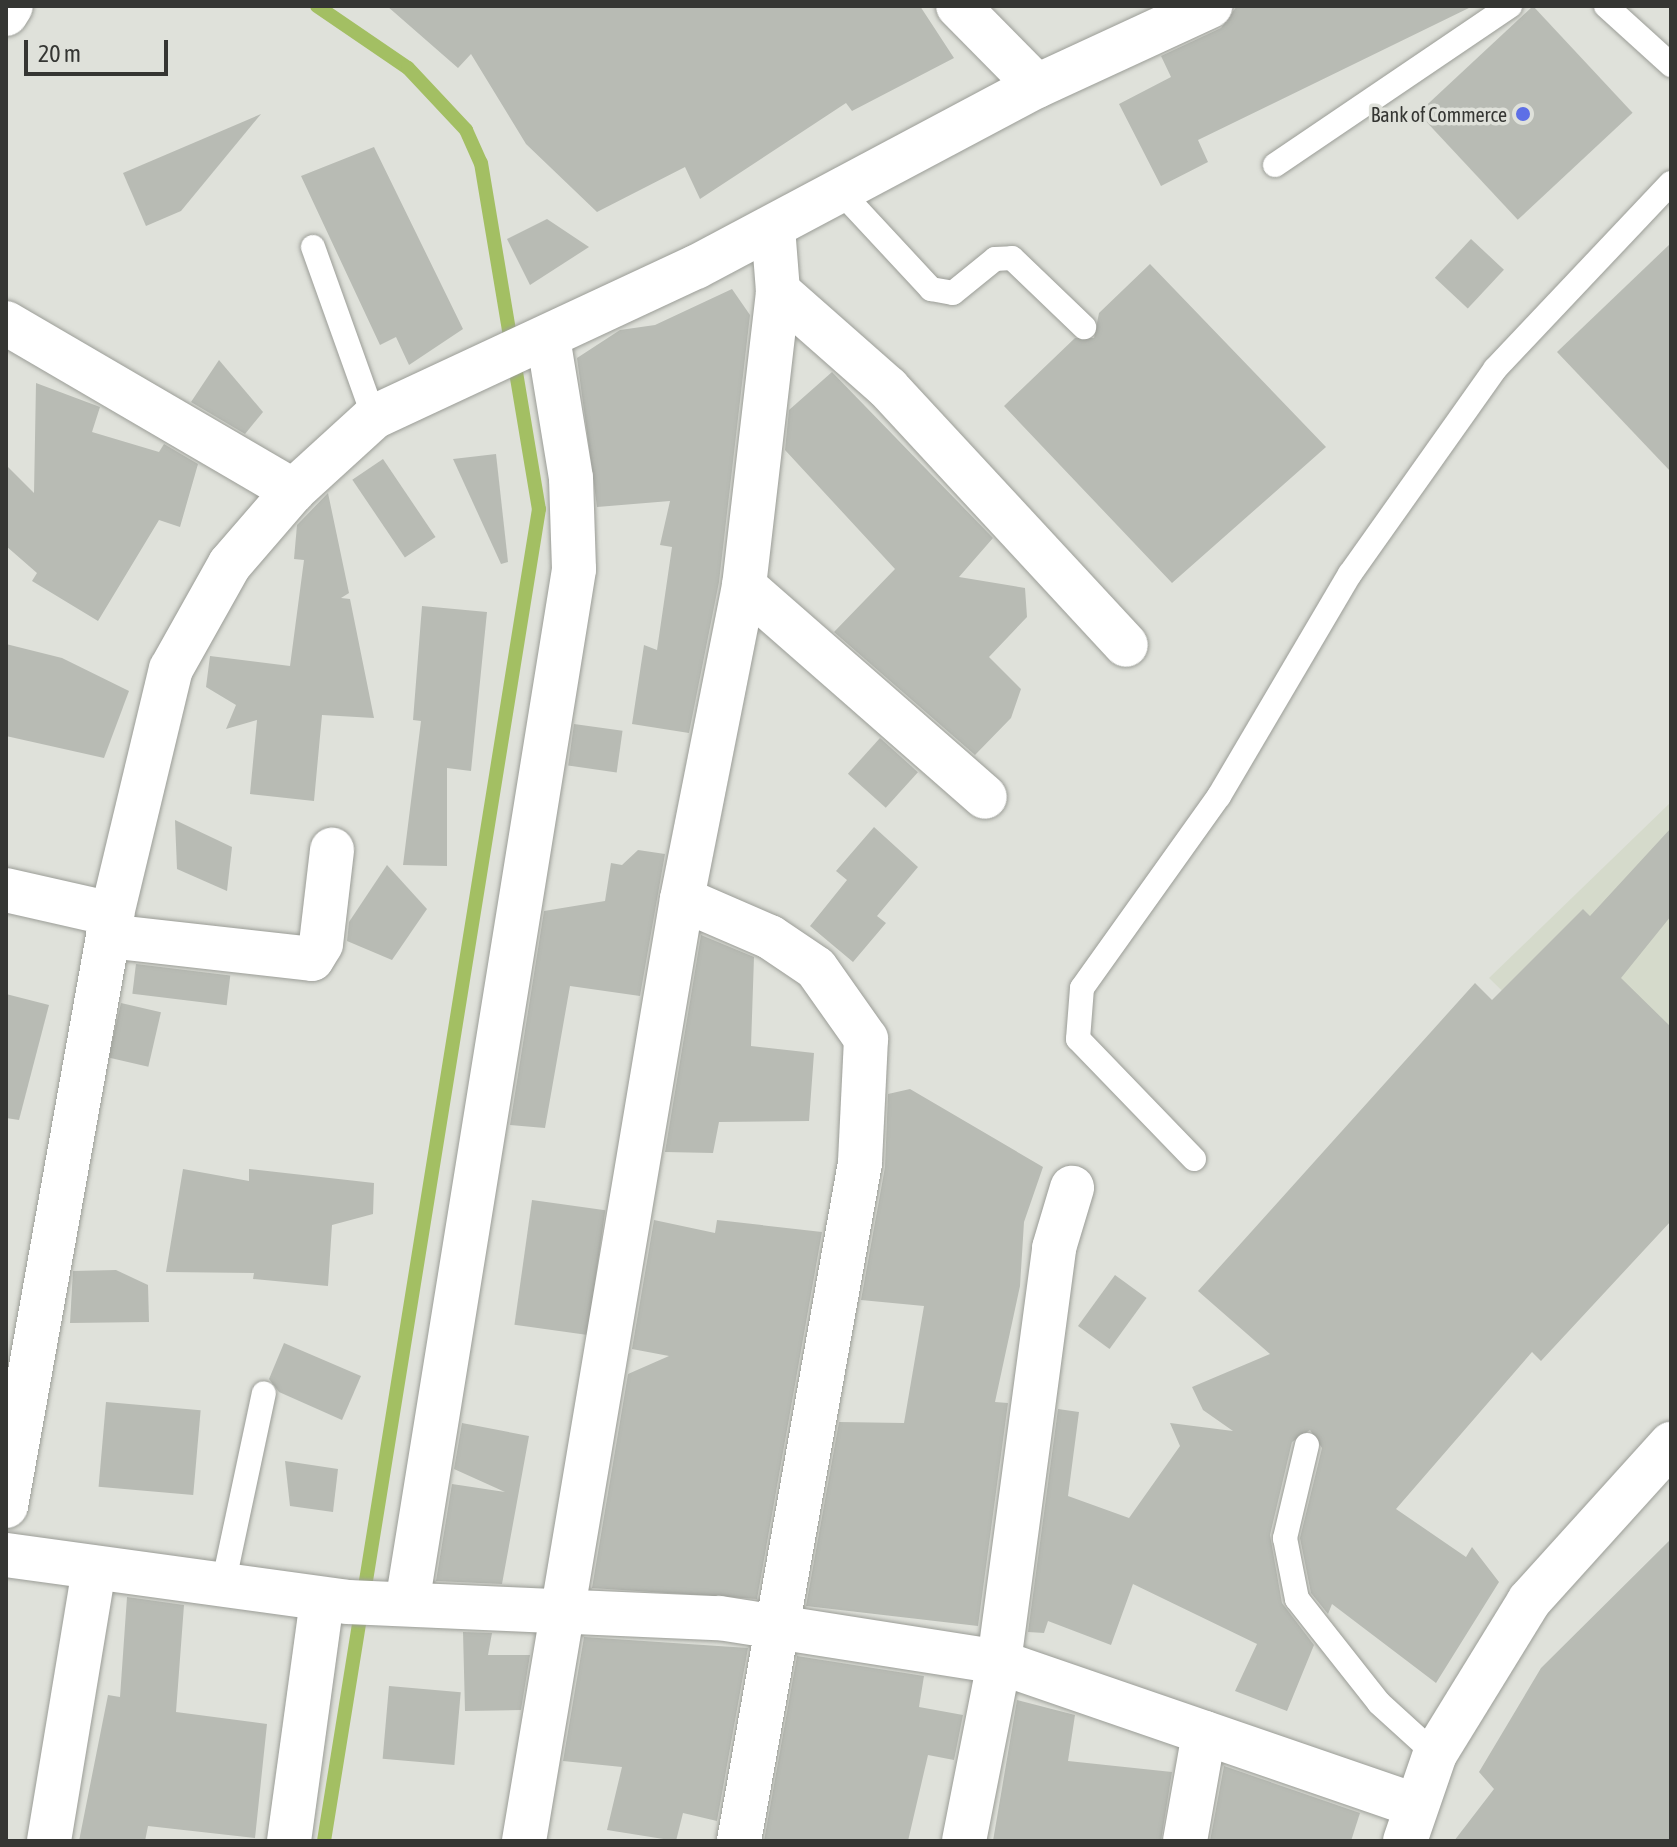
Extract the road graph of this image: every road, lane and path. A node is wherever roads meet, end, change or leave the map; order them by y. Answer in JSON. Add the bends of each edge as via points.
{"nodes":[{"id":1,"x":11,"y":6,"type":"edge"},
{"id":2,"x":958,"y":6,"type":"edge"},
{"id":3,"x":1210,"y":6,"type":"edge"},
{"id":4,"x":1510,"y":6,"type":"edge"},
{"id":5,"x":1606,"y":6,"type":"edge"},
{"id":6,"x":6,"y":14,"type":"edge"},
{"id":7,"x":1671,"y":65,"type":"edge"},
{"id":8,"x":1037,"y":86,"type":"junction"},
{"id":9,"x":1275,"y":165,"type":"dead end"},
{"id":10,"x":1671,"y":183,"type":"edge"},
{"id":11,"x":840,"y":191,"type":"junction"},
{"id":12,"x":773,"y":227,"type":"junction"},
{"id":13,"x":313,"y":247,"type":"dead end"},
{"id":14,"x":778,"y":291,"type":"junction"},
{"id":15,"x":6,"y":323,"type":"edge"},
{"id":16,"x":1084,"y":327,"type":"dead end"},
{"id":17,"x":526,"y":347,"type":"junction"},
{"id":18,"x":374,"y":417,"type":"junction"},
{"id":19,"x":293,"y":491,"type":"junction"},
{"id":20,"x":744,"y":586,"type":"junction"},
{"id":21,"x":1126,"y":645,"type":"dead end"},
{"id":22,"x":985,"y":797,"type":"dead end"},
{"id":23,"x":332,"y":850,"type":"dead end"},
{"id":24,"x":6,"y":890,"type":"edge"},
{"id":25,"x":682,"y":899,"type":"junction"},
{"id":26,"x":110,"y":925,"type":"junction"},
{"id":27,"x":1194,"y":1159,"type":"dead end"},
{"id":28,"x":1072,"y":1188,"type":"dead end"},
{"id":29,"x":264,"y":1393,"type":"dead end"},
{"id":30,"x":1671,"y":1444,"type":"edge"},
{"id":31,"x":1307,"y":1445,"type":"dead end"},
{"id":32,"x":6,"y":1506,"type":"edge"},
{"id":33,"x":6,"y":1555,"type":"edge"},
{"id":34,"x":94,"y":1568,"type":"junction"},
{"id":35,"x":222,"y":1590,"type":"junction"},
{"id":36,"x":334,"y":1601,"type":"junction"},
{"id":37,"x":399,"y":1604,"type":"junction"},
{"id":38,"x":562,"y":1611,"type":"junction"},
{"id":39,"x":776,"y":1626,"type":"junction"},
{"id":40,"x":999,"y":1662,"type":"junction"},
{"id":41,"x":1204,"y":1733,"type":"junction"},
{"id":42,"x":1435,"y":1754,"type":"junction"},
{"id":43,"x":1409,"y":1822,"type":"edge"},
{"id":44,"x":49,"y":1841,"type":"edge"},
{"id":45,"x":289,"y":1841,"type":"edge"},
{"id":46,"x":524,"y":1841,"type":"edge"},
{"id":47,"x":739,"y":1841,"type":"edge"},
{"id":48,"x":964,"y":1841,"type":"edge"},
{"id":49,"x":1185,"y":1841,"type":"edge"}],
"edges":[{"from":1,"to":6,"type":"street"},
{"from":2,"to":8,"type":"street"},
{"from":3,"to":8,"type":"street"},
{"from":4,"to":9,"type":"lane"},
{"from":5,"to":7,"type":"lane"},
{"from":8,"to":11,"type":"street"},
{"from":10,"to":27,"type":"lane","via":[[1495,369],[1350,574],[1219,796],[1082,988],[1074,1015],[1078,1039]]},
{"from":11,"to":12,"type":"street"},
{"from":11,"to":16,"type":"lane","via":[[931,289],[953,293],[995,259],[1012,258]]},
{"from":12,"to":14,"type":"street"},
{"from":12,"to":17,"type":"street"},
{"from":13,"to":18,"type":"lane"},
{"from":14,"to":20,"type":"street"},
{"from":14,"to":21,"type":"street","via":[[888,388]]},
{"from":15,"to":19,"type":"street"},
{"from":17,"to":18,"type":"street"},
{"from":17,"to":37,"type":"street","via":[[571,478],[574,569]]},
{"from":18,"to":19,"type":"street"},
{"from":19,"to":26,"type":"street","via":[[230,564],[171,669]]},
{"from":20,"to":22,"type":"street"},
{"from":20,"to":25,"type":"street"},
{"from":23,"to":26,"type":"street","via":[[321,944],[312,959]]},
{"from":24,"to":26,"type":"street"},
{"from":25,"to":38,"type":"street"},
{"from":25,"to":39,"type":"street","via":[[770,937],[816,968],[866,1039],[860,1163]]},
{"from":26,"to":32,"type":"street"},
{"from":28,"to":40,"type":"street","via":[[1054,1248]]},
{"from":29,"to":35,"type":"lane"},
{"from":30,"to":42,"type":"street","via":[[1529,1601]]},
{"from":31,"to":42,"type":"lane","via":[[1285,1538],[1297,1599],[1379,1703]]},
{"from":33,"to":34,"type":"street"},
{"from":34,"to":35,"type":"street"},
{"from":34,"to":44,"type":"street"},
{"from":35,"to":36,"type":"street"},
{"from":36,"to":37,"type":"street"},
{"from":36,"to":45,"type":"street"},
{"from":37,"to":38,"type":"street"},
{"from":38,"to":39,"type":"street"},
{"from":38,"to":46,"type":"street"},
{"from":39,"to":40,"type":"street"},
{"from":39,"to":47,"type":"street"},
{"from":40,"to":41,"type":"street"},
{"from":40,"to":48,"type":"street"},
{"from":41,"to":43,"type":"street"},
{"from":41,"to":49,"type":"street"},
{"from":42,"to":43,"type":"street"}]}
